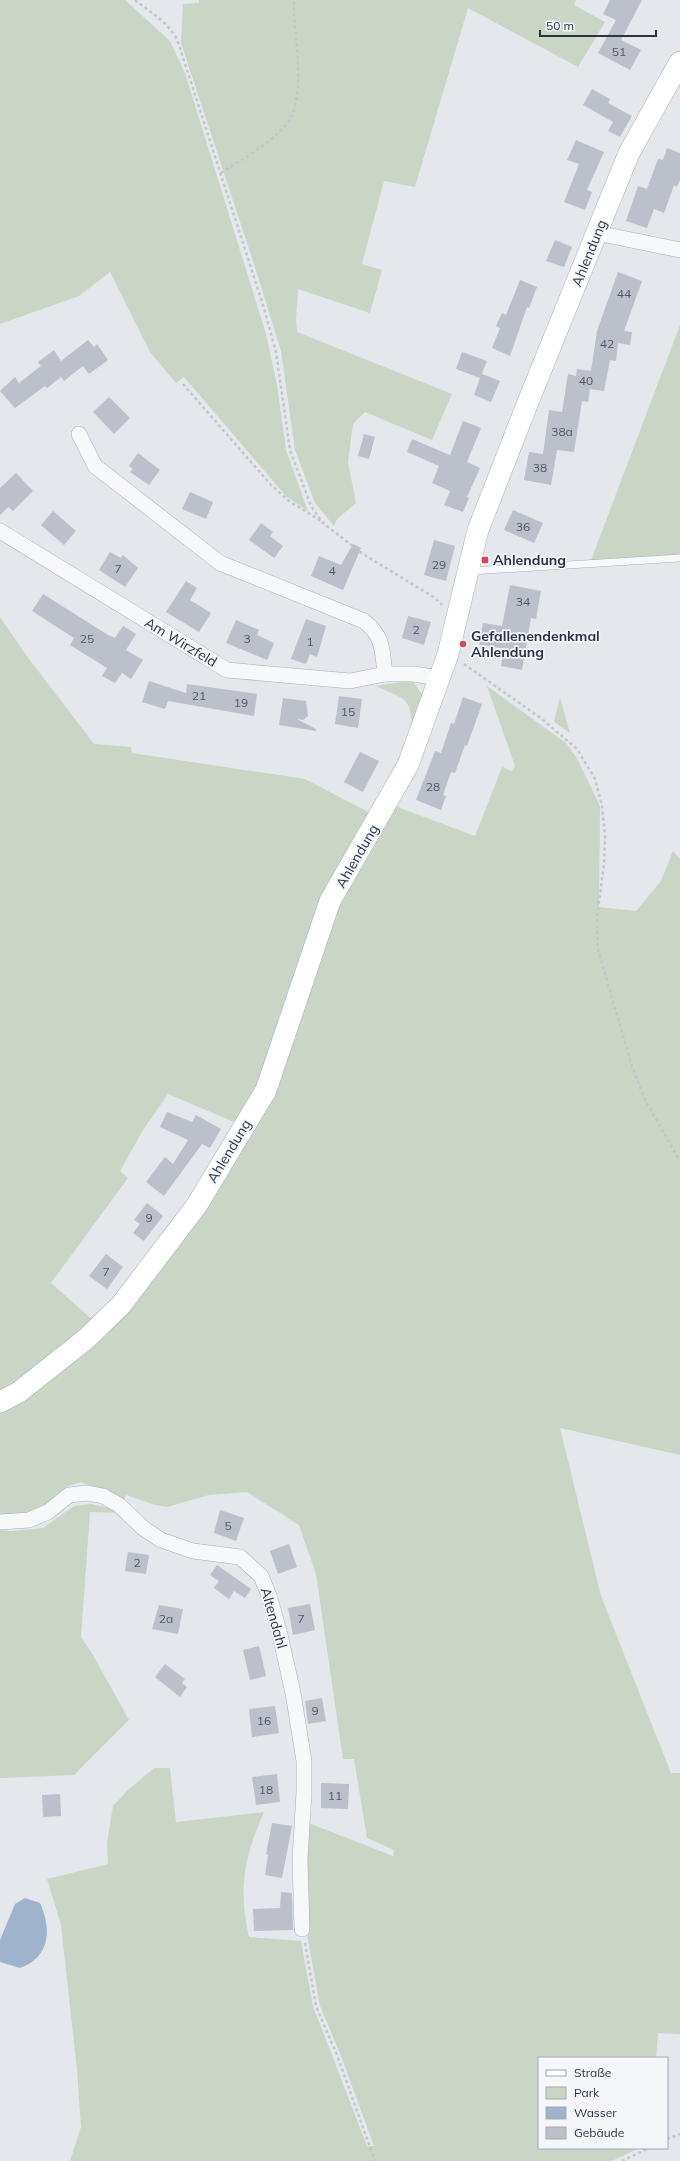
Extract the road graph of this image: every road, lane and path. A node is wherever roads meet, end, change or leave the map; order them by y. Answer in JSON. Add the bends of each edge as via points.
{"nodes":[{"id":1,"x":135,"y":0,"type":"edge"},
{"id":2,"x":294,"y":0,"type":"edge"},
{"id":3,"x":680,"y":62,"type":"edge"},
{"id":4,"x":221,"y":173,"type":"junction"},
{"id":5,"x":597,"y":233,"type":"junction"},
{"id":6,"x":680,"y":250,"type":"edge"},
{"id":7,"x":183,"y":384,"type":"dead end"},
{"id":8,"x":79,"y":434,"type":"dead end"},
{"id":9,"x":323,"y":522,"type":"junction"},
{"id":10,"x":0,"y":531,"type":"edge"},
{"id":11,"x":680,"y":558,"type":"edge"},
{"id":12,"x":469,"y":571,"type":"junction"},
{"id":13,"x":456,"y":618,"type":"junction"},
{"id":14,"x":448,"y":654,"type":"junction"},
{"id":15,"x":385,"y":674,"type":"junction"},
{"id":16,"x":440,"y":678,"type":"junction"},
{"id":17,"x":680,"y":1161,"type":"edge"},
{"id":18,"x":0,"y":1402,"type":"edge"},
{"id":19,"x":0,"y":1522,"type":"edge"},
{"id":20,"x":302,"y":1929,"type":"joint"},
{"id":21,"x":680,"y":2134,"type":"edge"},
{"id":22,"x":668,"y":2140,"type":"edge"},
{"id":23,"x":647,"y":2149,"type":"edge"},
{"id":24,"x":375,"y":2161,"type":"edge"},
{"id":25,"x":622,"y":2161,"type":"edge"}],
"edges":[{"from":1,"to":4,"type":"path","via":[[173,31]]},
{"from":2,"to":4,"type":"path","via":[[298,66],[294,111],[283,128],[247,157]]},
{"from":3,"to":5,"type":"street","name":"Ahlendung","via":[[630,153]]},
{"from":4,"to":9,"type":"path","via":[[276,352],[290,450],[311,506]]},
{"from":5,"to":6,"type":"street"},
{"from":5,"to":12,"type":"street","name":"Ahlendung","via":[[478,530]]},
{"from":7,"to":9,"type":"path","via":[[271,485],[289,501]]},
{"from":8,"to":15,"type":"street","via":[[95,466],[220,563],[364,621],[375,630],[381,641]]},
{"from":9,"to":13,"type":"path","via":[[363,554],[435,598]]},
{"from":10,"to":15,"type":"street","name":"Am Wirzfeld","via":[[227,670],[350,681]]},
{"from":11,"to":12,"type":"lane"},
{"from":12,"to":13,"type":"street","name":"Ahlendung"},
{"from":13,"to":14,"type":"street","name":"Ahlendung"},
{"from":14,"to":16,"type":"street","name":"Ahlendung"},
{"from":14,"to":17,"type":"path","via":[[542,719],[577,749],[595,779],[602,806],[605,836],[597,917],[598,950],[644,1098]]},
{"from":15,"to":16,"type":"street","name":"Am Wirzfeld","via":[[413,674]]},
{"from":16,"to":18,"type":"street","name":"Ahlendung","via":[[408,765],[330,901],[266,1090],[197,1205],[121,1306],[86,1340],[20,1392]]},
{"from":19,"to":20,"type":"street","name":"Altendahl","via":[[29,1520],[48,1512],[70,1495],[87,1493],[103,1496],[119,1505],[143,1528],[161,1540],[193,1551],[240,1557],[261,1576],[280,1635],[304,1761],[300,1860]]},
{"from":20,"to":24,"type":"path","via":[[316,2006],[337,2055]]},
{"from":21,"to":22,"type":"path"},
{"from":23,"to":25,"type":"path"}]}
